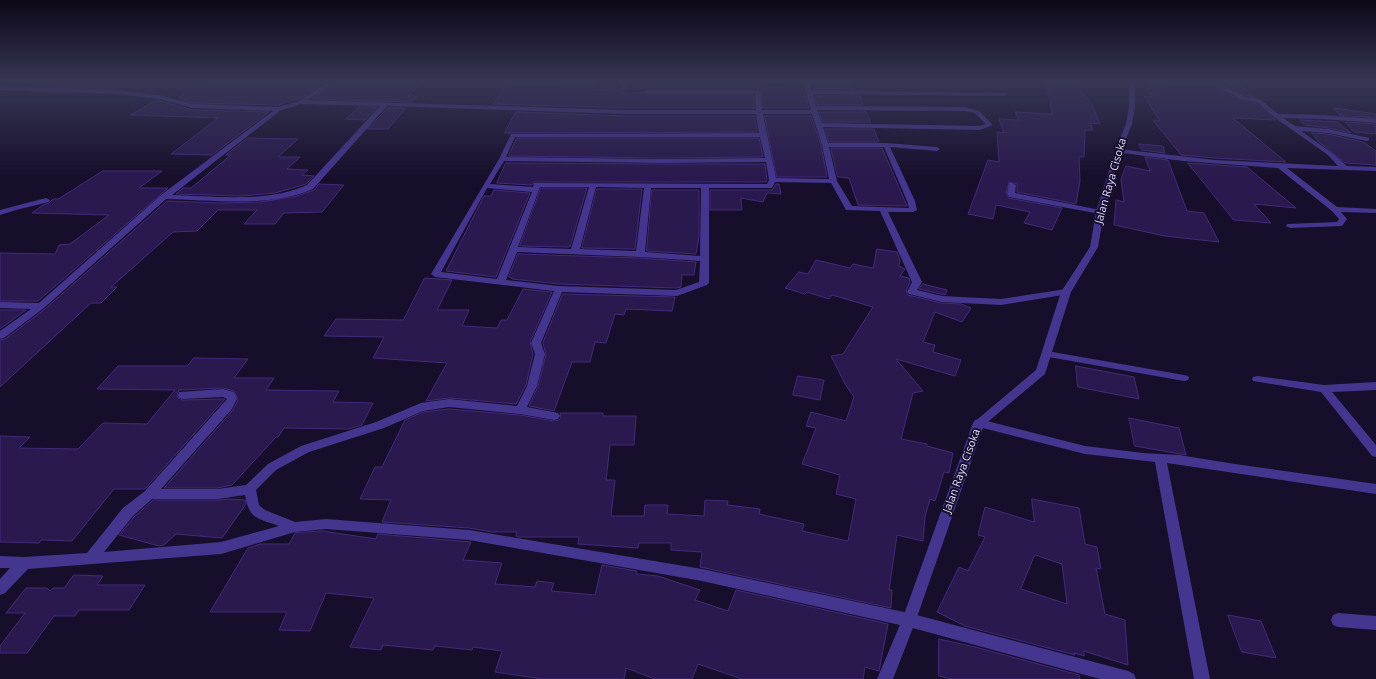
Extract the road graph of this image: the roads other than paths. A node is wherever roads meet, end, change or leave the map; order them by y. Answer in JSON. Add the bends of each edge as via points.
{"nodes":[{"id":1,"x":273,"y":114,"type":"edge"},
{"id":2,"x":377,"y":114,"type":"edge"},
{"id":3,"x":758,"y":114,"type":"edge"},
{"id":4,"x":816,"y":114,"type":"edge"},
{"id":5,"x":979,"y":114,"type":"edge"},
{"id":6,"x":1131,"y":114,"type":"edge"},
{"id":7,"x":1273,"y":114,"type":"edge"},
{"id":8,"x":1276,"y":116,"type":"junction"},
{"id":9,"x":1376,"y":121,"type":"edge"},
{"id":10,"x":819,"y":125,"type":"junction"},
{"id":11,"x":1292,"y":128,"type":"junction"},
{"id":12,"x":764,"y":135,"type":"junction"},
{"id":13,"x":1367,"y":139,"type":"dead end"},
{"id":14,"x":825,"y":145,"type":"junction"},
{"id":15,"x":886,"y":145,"type":"junction"},
{"id":16,"x":937,"y":149,"type":"dead end"},
{"id":17,"x":1118,"y":151,"type":"junction"},
{"id":18,"x":502,"y":159,"type":"junction"},
{"id":19,"x":769,"y":160,"type":"junction"},
{"id":20,"x":1281,"y":167,"type":"junction"},
{"id":21,"x":1345,"y":168,"type":"junction"},
{"id":22,"x":1376,"y":169,"type":"edge"},
{"id":23,"x":773,"y":180,"type":"junction"},
{"id":24,"x":833,"y":181,"type":"junction"},
{"id":25,"x":593,"y":185,"type":"junction"},
{"id":26,"x":648,"y":185,"type":"junction"},
{"id":27,"x":1012,"y":185,"type":"dead end"},
{"id":28,"x":485,"y":186,"type":"junction"},
{"id":29,"x":705,"y":186,"type":"junction"},
{"id":30,"x":536,"y":190,"type":"junction"},
{"id":31,"x":164,"y":197,"type":"junction"},
{"id":32,"x":46,"y":200,"type":"dead end"},
{"id":33,"x":1335,"y":209,"type":"junction"},
{"id":34,"x":883,"y":210,"type":"junction"},
{"id":35,"x":1376,"y":211,"type":"edge"},
{"id":36,"x":1100,"y":212,"type":"junction"},
{"id":37,"x":0,"y":213,"type":"edge"},
{"id":38,"x":1290,"y":226,"type":"dead end"},
{"id":39,"x":514,"y":249,"type":"junction"},
{"id":40,"x":575,"y":251,"type":"junction"},
{"id":41,"x":640,"y":254,"type":"junction"},
{"id":42,"x":704,"y":259,"type":"junction"},
{"id":43,"x":502,"y":281,"type":"junction"},
{"id":44,"x":559,"y":289,"type":"junction"},
{"id":45,"x":1066,"y":292,"type":"junction"},
{"id":46,"x":0,"y":305,"type":"edge"},
{"id":47,"x":41,"y":306,"type":"junction"},
{"id":48,"x":0,"y":336,"type":"edge"},
{"id":49,"x":1047,"y":354,"type":"junction"},
{"id":50,"x":1184,"y":378,"type":"dead end"},
{"id":51,"x":1257,"y":380,"type":"dead end"},
{"id":52,"x":1376,"y":386,"type":"edge"},
{"id":53,"x":1324,"y":389,"type":"junction"},
{"id":54,"x":183,"y":395,"type":"dead end"},
{"id":55,"x":520,"y":410,"type":"junction"},
{"id":56,"x":554,"y":416,"type":"dead end"},
{"id":57,"x":979,"y":423,"type":"junction"},
{"id":58,"x":1376,"y":453,"type":"edge"},
{"id":59,"x":1160,"y":458,"type":"junction"},
{"id":60,"x":250,"y":489,"type":"junction"},
{"id":61,"x":1376,"y":489,"type":"edge"},
{"id":62,"x":149,"y":494,"type":"junction"},
{"id":63,"x":295,"y":527,"type":"junction"},
{"id":64,"x":91,"y":559,"type":"junction"},
{"id":65,"x":0,"y":562,"type":"edge"},
{"id":66,"x":24,"y":563,"type":"junction"},
{"id":67,"x":0,"y":589,"type":"edge"},
{"id":68,"x":909,"y":620,"type":"junction"},
{"id":69,"x":1338,"y":620,"type":"dead end"},
{"id":70,"x":1376,"y":623,"type":"edge"},
{"id":71,"x":884,"y":679,"type":"edge"},
{"id":72,"x":1128,"y":679,"type":"edge"},
{"id":73,"x":1202,"y":679,"type":"edge"}],
"edges":[{"from":1,"to":31,"type":"street"},
{"from":2,"to":31,"type":"street","via":[[304,191],[267,198]]},
{"from":3,"to":12,"type":"street"},
{"from":4,"to":10,"type":"street"},
{"from":5,"to":10,"type":"street","via":[[990,125],[980,128]]},
{"from":6,"to":17,"type":"street","name":"Jalan Raya Cisoka"},
{"from":7,"to":8,"type":"street"},
{"from":8,"to":9,"type":"street"},
{"from":8,"to":11,"type":"street"},
{"from":10,"to":14,"type":"street"},
{"from":11,"to":13,"type":"street","via":[[1328,131]]},
{"from":11,"to":21,"type":"street","via":[[1330,154]]},
{"from":12,"to":18,"type":"street","via":[[513,135]]},
{"from":12,"to":19,"type":"street"},
{"from":14,"to":15,"type":"street"},
{"from":14,"to":24,"type":"street"},
{"from":15,"to":16,"type":"street"},
{"from":15,"to":34,"type":"street","via":[[913,210]]},
{"from":17,"to":20,"type":"street","via":[[1180,160]]},
{"from":17,"to":36,"type":"street","name":"Jalan Raya Cisoka"},
{"from":18,"to":19,"type":"street"},
{"from":18,"to":28,"type":"street"},
{"from":19,"to":23,"type":"street"},
{"from":20,"to":21,"type":"street"},
{"from":20,"to":33,"type":"street"},
{"from":21,"to":22,"type":"street"},
{"from":23,"to":24,"type":"street"},
{"from":23,"to":29,"type":"street","via":[[769,186]]},
{"from":24,"to":34,"type":"street","via":[[849,208]]},
{"from":25,"to":26,"type":"street"},
{"from":25,"to":30,"type":"street","via":[[537,185]]},
{"from":25,"to":40,"type":"street"},
{"from":26,"to":29,"type":"street"},
{"from":26,"to":41,"type":"street"},
{"from":27,"to":36,"type":"street","via":[[1012,195]]},
{"from":28,"to":30,"type":"street"},
{"from":28,"to":43,"type":"street","via":[[435,274]]},
{"from":29,"to":42,"type":"street"},
{"from":30,"to":39,"type":"street"},
{"from":31,"to":47,"type":"street"},
{"from":32,"to":37,"type":"street"},
{"from":33,"to":35,"type":"street"},
{"from":33,"to":38,"type":"street","via":[[1343,219],[1339,224]]},
{"from":34,"to":45,"type":"street","via":[[917,282],[912,292],[942,299],[1001,302]]},
{"from":36,"to":45,"type":"street","name":"Jalan Raya Cisoka","via":[[1094,247]]},
{"from":39,"to":40,"type":"street"},
{"from":39,"to":43,"type":"street"},
{"from":40,"to":41,"type":"street"},
{"from":41,"to":42,"type":"street"},
{"from":42,"to":44,"type":"street","via":[[704,283],[677,293]]},
{"from":43,"to":44,"type":"street"},
{"from":44,"to":55,"type":"street","via":[[536,343],[540,354],[532,386]]},
{"from":45,"to":49,"type":"street","name":"Jalan Raya Cisoka"},
{"from":46,"to":47,"type":"street"},
{"from":47,"to":48,"type":"street"},
{"from":49,"to":50,"type":"street"},
{"from":49,"to":57,"type":"street","name":"Jalan Raya Cisoka","via":[[1041,372]]},
{"from":51,"to":53,"type":"street"},
{"from":52,"to":53,"type":"street"},
{"from":53,"to":58,"type":"street"},
{"from":54,"to":62,"type":"street","via":[[223,393],[230,395],[232,399]]},
{"from":55,"to":56,"type":"street"},
{"from":55,"to":60,"type":"street","via":[[449,403],[421,407],[380,425],[305,449],[272,467]]},
{"from":57,"to":59,"type":"street","via":[[1085,450]]},
{"from":57,"to":68,"type":"street","name":"Jalan Raya Cisoka"},
{"from":59,"to":61,"type":"street"},
{"from":59,"to":73,"type":"street"},
{"from":60,"to":62,"type":"street","via":[[218,494]]},
{"from":60,"to":63,"type":"street","via":[[253,507],[260,514]]},
{"from":62,"to":64,"type":"street","via":[[128,512]]},
{"from":63,"to":64,"type":"street","via":[[221,548]]},
{"from":63,"to":68,"type":"street","via":[[326,524],[469,535],[702,575]]},
{"from":64,"to":66,"type":"street"},
{"from":65,"to":66,"type":"street"},
{"from":66,"to":67,"type":"street"},
{"from":68,"to":71,"type":"street","name":"Jalan Raya Cisoka"},
{"from":68,"to":72,"type":"street"},
{"from":69,"to":70,"type":"street"}]}
